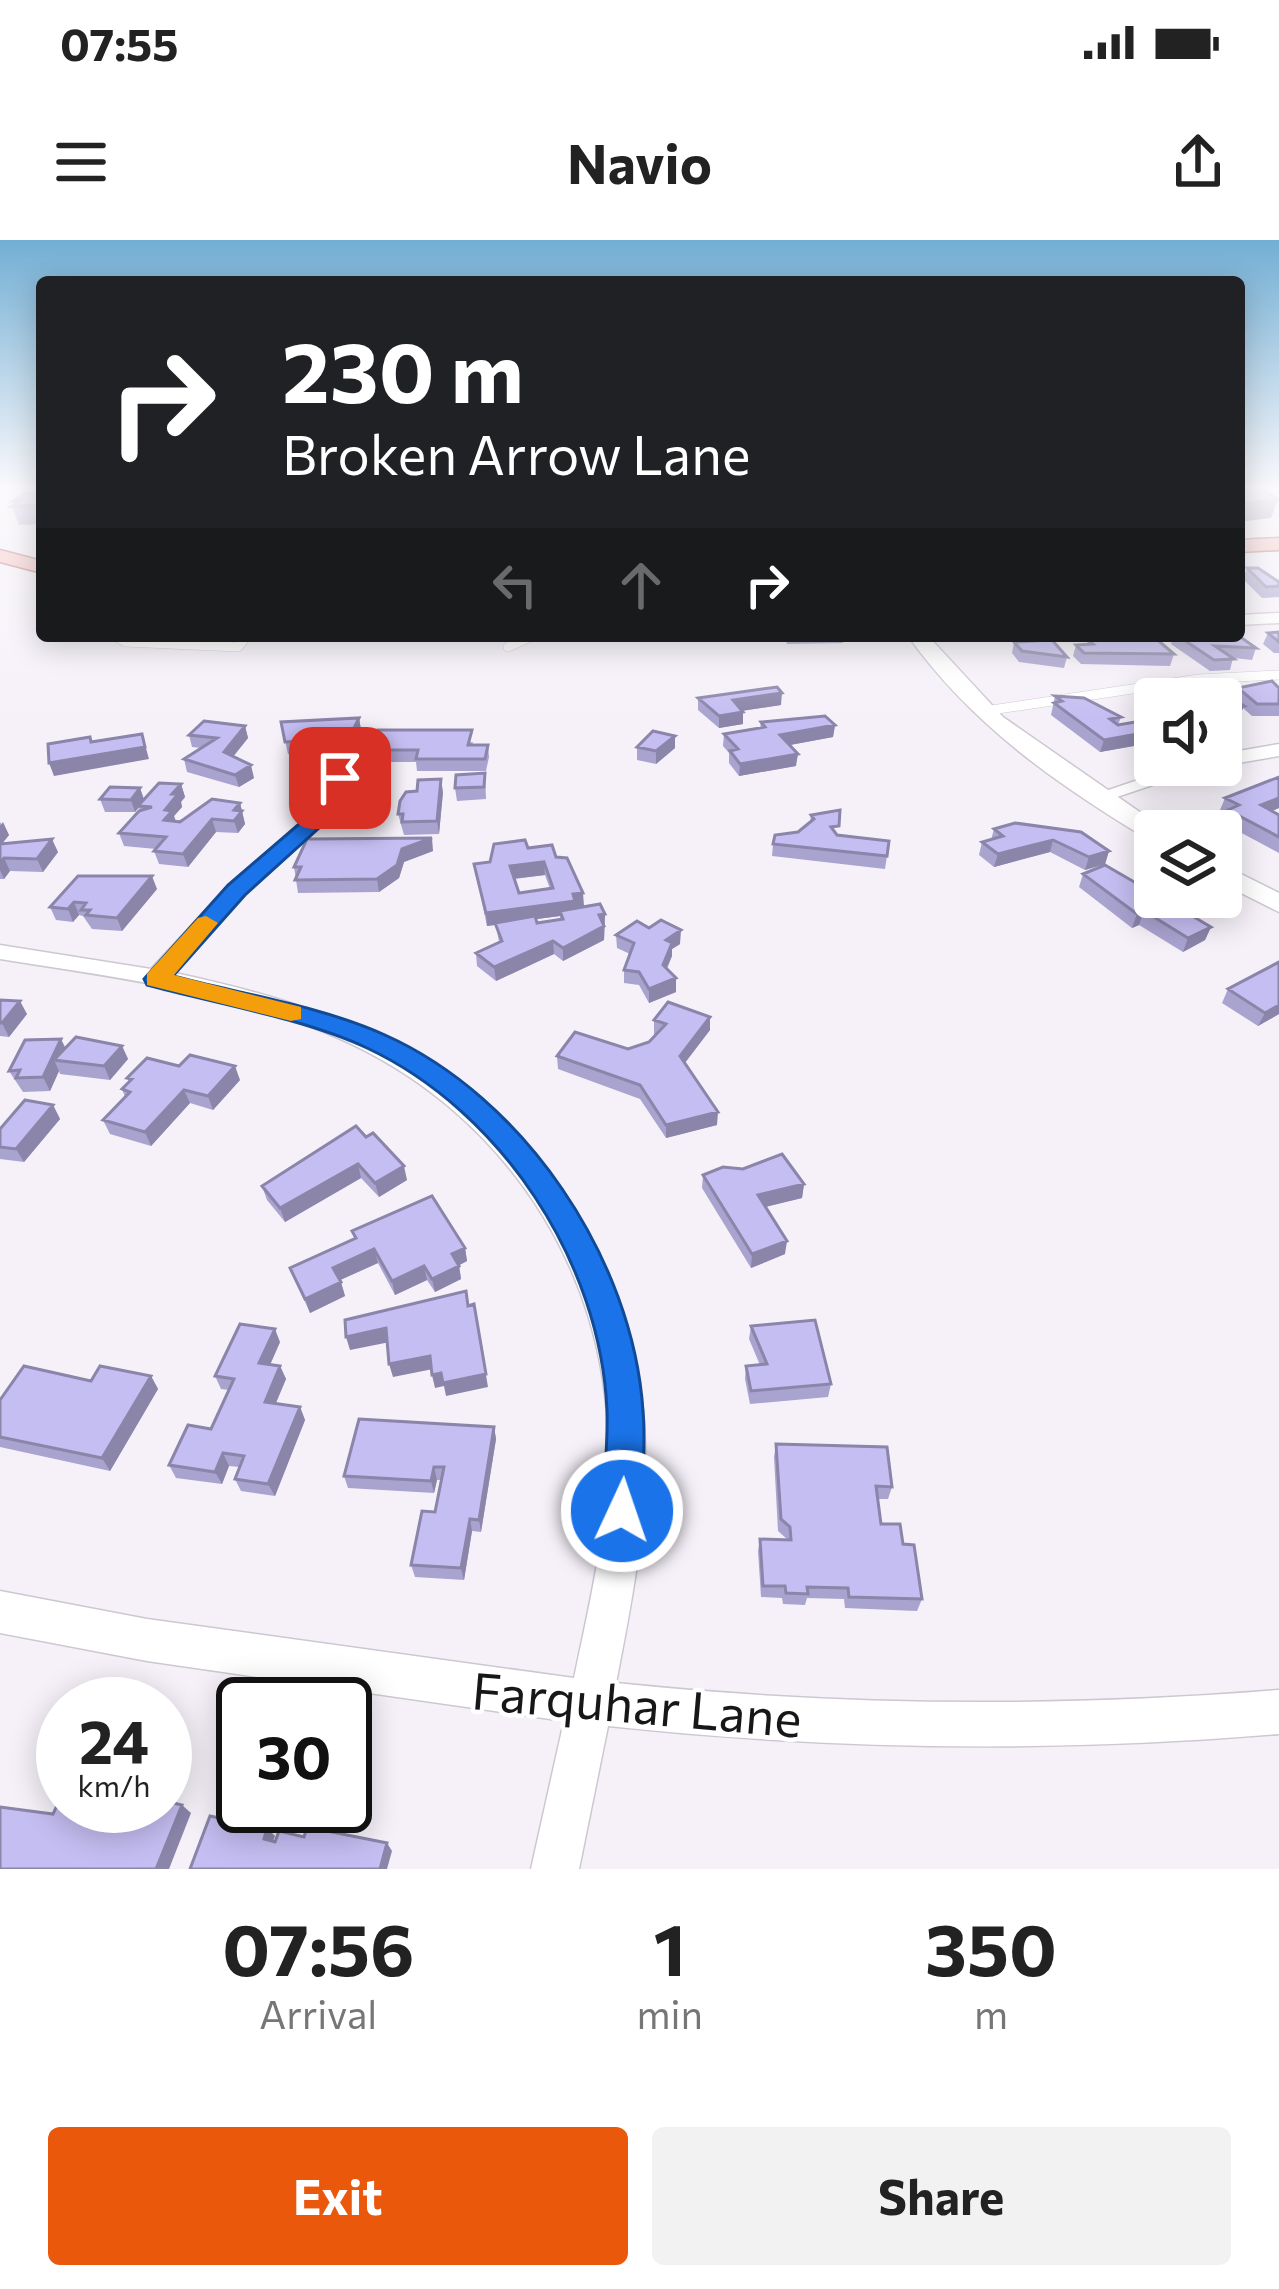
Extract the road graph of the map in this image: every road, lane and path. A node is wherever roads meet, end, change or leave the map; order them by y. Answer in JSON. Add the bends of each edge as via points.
{"nodes":[{"id":1,"x":1279,"y":618,"type":"edge"},
{"id":2,"x":1245,"y":620,"type":"edge"},
{"id":3,"x":125,"y":642,"type":"edge"},
{"id":4,"x":242,"y":642,"type":"edge"},
{"id":5,"x":519,"y":642,"type":"edge"},
{"id":6,"x":923,"y":642,"type":"edge"},
{"id":7,"x":508,"y":647,"type":"dead end"},
{"id":8,"x":1279,"y":675,"type":"edge"},
{"id":9,"x":985,"y":711,"type":"junction"},
{"id":10,"x":1279,"y":750,"type":"edge"},
{"id":11,"x":1242,"y":756,"type":"edge"},
{"id":12,"x":340,"y":778,"type":"dead end"},
{"id":13,"x":1134,"y":786,"type":"edge"},
{"id":14,"x":1098,"y":797,"type":"junction"},
{"id":15,"x":1134,"y":820,"type":"edge"},
{"id":16,"x":1242,"y":884,"type":"edge"},
{"id":17,"x":1279,"y":904,"type":"edge"},
{"id":18,"x":0,"y":952,"type":"edge"},
{"id":19,"x":156,"y":979,"type":"junction"},
{"id":20,"x":0,"y":1612,"type":"edge"},
{"id":21,"x":587,"y":1704,"type":"junction"},
{"id":22,"x":1279,"y":1712,"type":"edge"},
{"id":23,"x":555,"y":1869,"type":"edge"}],
"edges":[{"from":1,"to":2,"type":"street"},
{"from":3,"to":4,"type":"lane"},
{"from":5,"to":7,"type":"lane"},
{"from":6,"to":9,"type":"street"},
{"from":8,"to":9,"type":"lane"},
{"from":9,"to":14,"type":"street"},
{"from":10,"to":11,"type":"street"},
{"from":12,"to":19,"type":"street","via":[[313,823],[236,890]]},
{"from":13,"to":14,"type":"street"},
{"from":14,"to":15,"type":"street"},
{"from":16,"to":17,"type":"street"},
{"from":18,"to":19,"type":"street"},
{"from":19,"to":21,"type":"street","via":[[322,1021],[414,1060],[494,1123],[568,1220],[615,1345],[625,1410],[618,1552]]},
{"from":20,"to":21,"type":"street","name":"Farquhar Lane"},
{"from":21,"to":22,"type":"street","name":"Farquhar Lane","via":[[1016,1725]]},
{"from":21,"to":23,"type":"street"}]}
